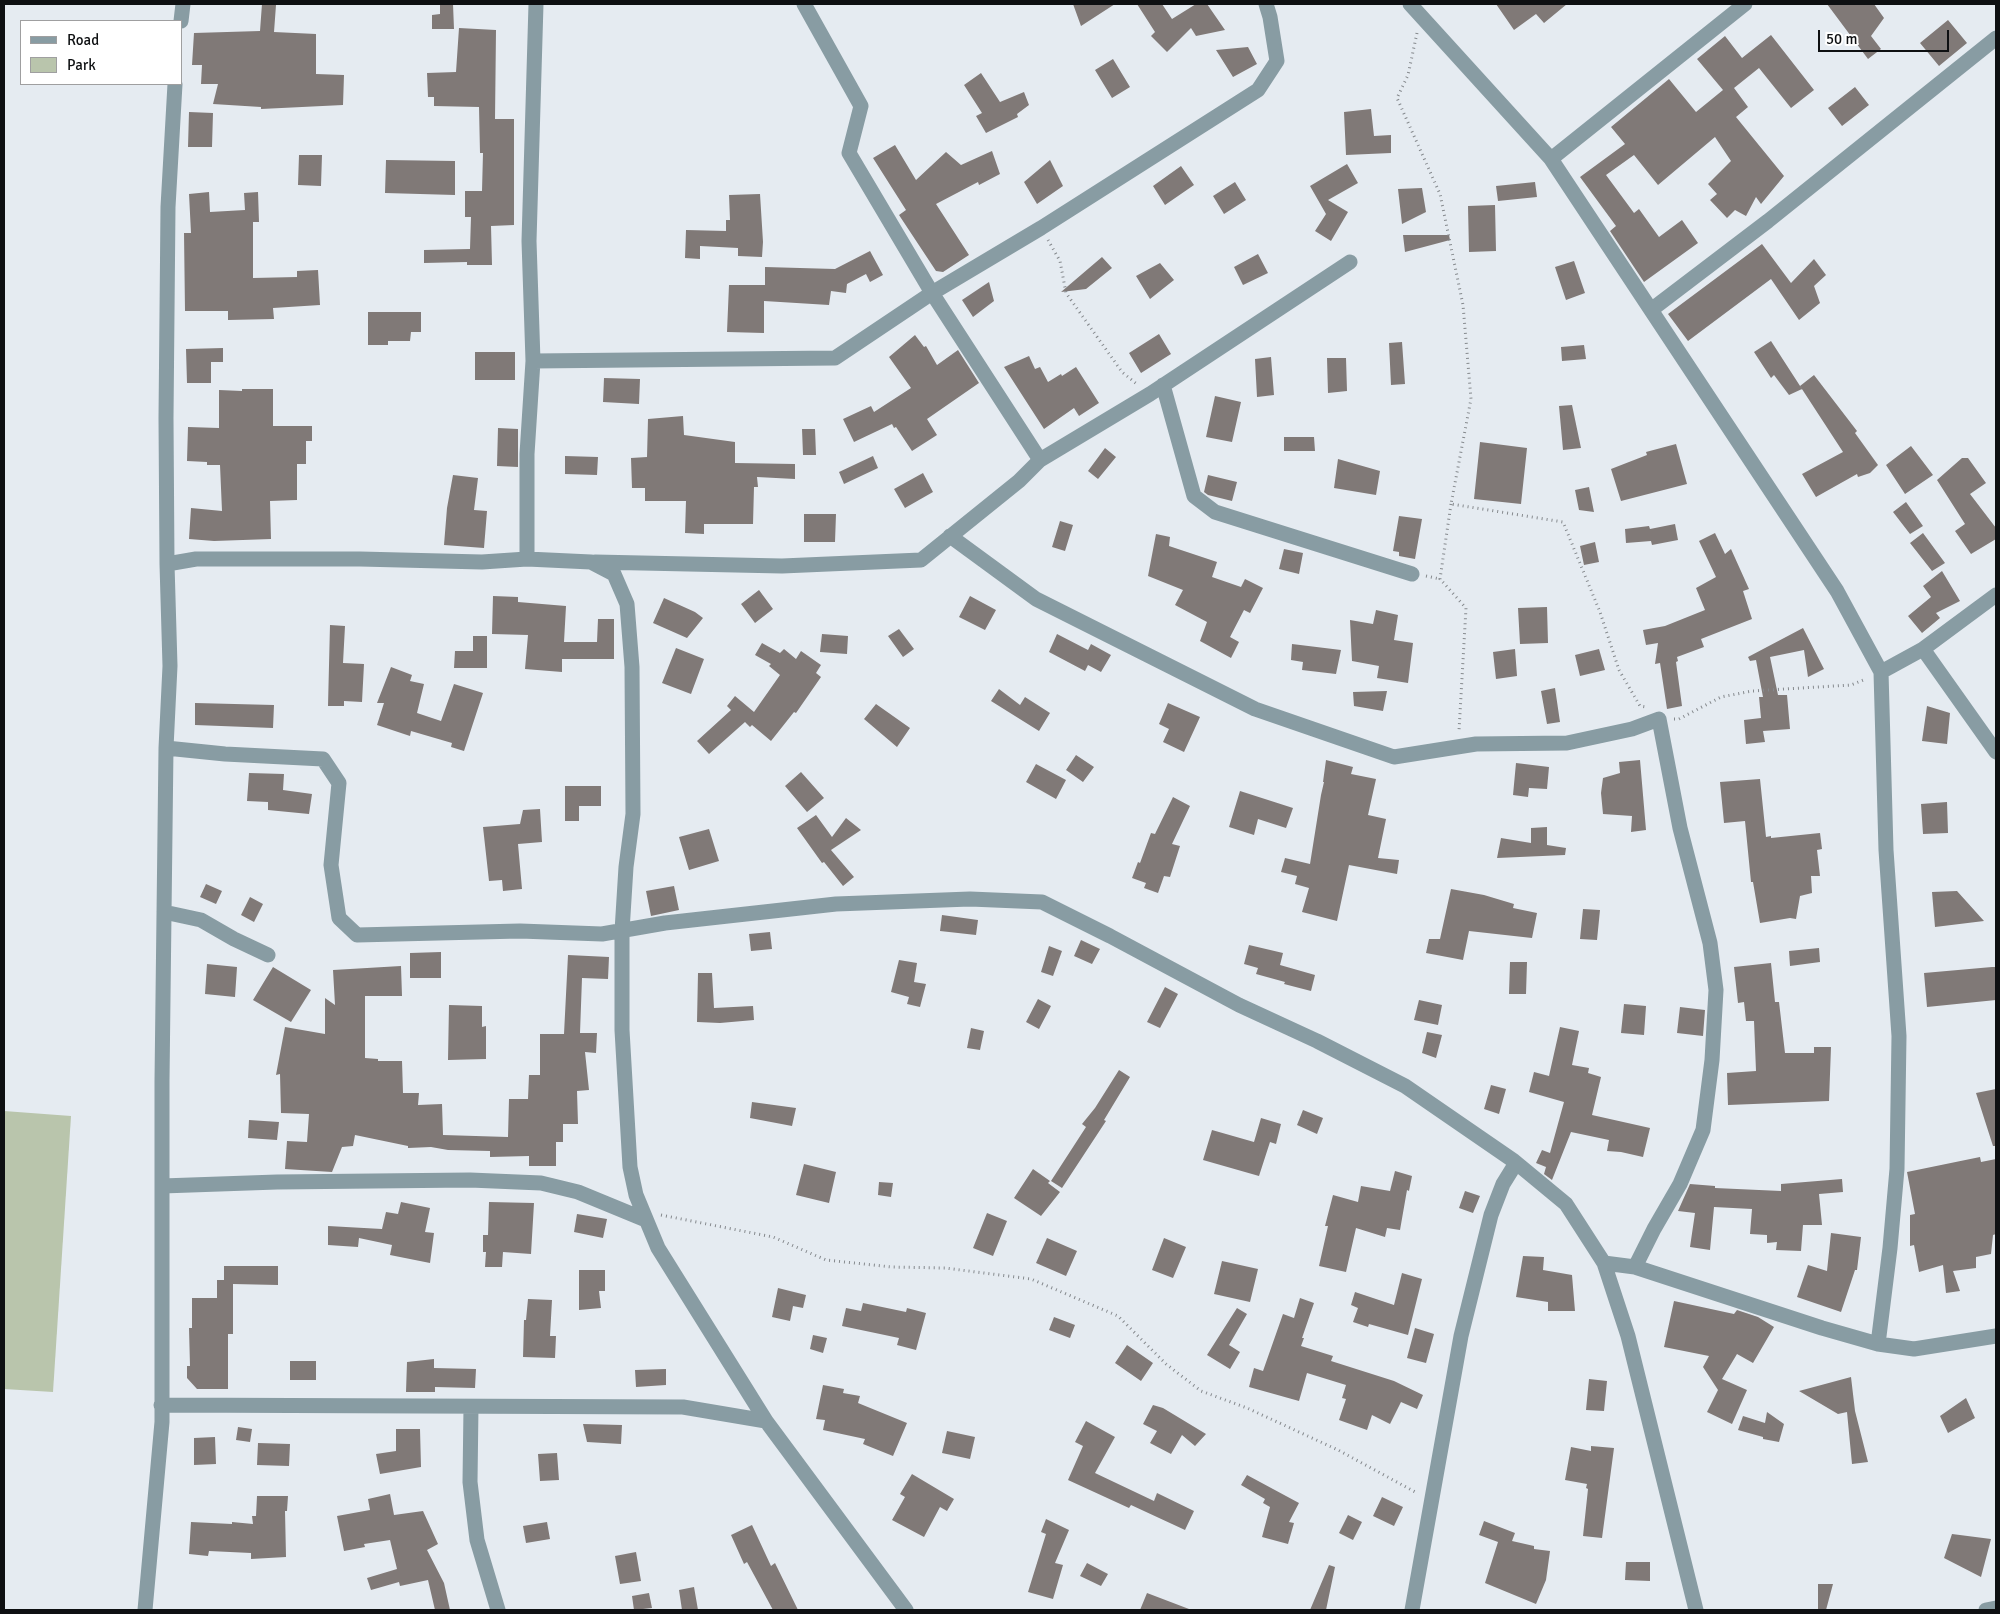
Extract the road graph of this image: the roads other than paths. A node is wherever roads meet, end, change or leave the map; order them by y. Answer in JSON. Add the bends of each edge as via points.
{"nodes":[{"id":1,"x":183,"y":4,"type":"edge"},
{"id":2,"x":536,"y":4,"type":"edge"},
{"id":3,"x":804,"y":4,"type":"edge"},
{"id":4,"x":1266,"y":4,"type":"edge"},
{"id":5,"x":1410,"y":4,"type":"edge"},
{"id":6,"x":1746,"y":4,"type":"edge"},
{"id":7,"x":181,"y":20,"type":"edge"},
{"id":8,"x":1996,"y":38,"type":"edge"},
{"id":9,"x":175,"y":85,"type":"edge"},
{"id":10,"x":1551,"y":159,"type":"junction"},
{"id":11,"x":1350,"y":262,"type":"dead end"},
{"id":12,"x":932,"y":293,"type":"junction"},
{"id":13,"x":1651,"y":310,"type":"junction"},
{"id":14,"x":533,"y":361,"type":"junction"},
{"id":15,"x":1163,"y":385,"type":"junction"},
{"id":16,"x":1040,"y":460,"type":"junction"},
{"id":17,"x":950,"y":536,"type":"junction"},
{"id":18,"x":527,"y":559,"type":"junction"},
{"id":19,"x":591,"y":562,"type":"junction"},
{"id":20,"x":167,"y":564,"type":"junction"},
{"id":21,"x":1412,"y":574,"type":"dead end"},
{"id":22,"x":1996,"y":595,"type":"edge"},
{"id":23,"x":1923,"y":649,"type":"junction"},
{"id":24,"x":1881,"y":672,"type":"junction"},
{"id":25,"x":166,"y":748,"type":"junction"},
{"id":26,"x":1996,"y":752,"type":"edge"},
{"id":27,"x":164,"y":912,"type":"junction"},
{"id":28,"x":622,"y":931,"type":"junction"},
{"id":29,"x":268,"y":955,"type":"dead end"},
{"id":30,"x":1516,"y":1163,"type":"junction"},
{"id":31,"x":162,"y":1186,"type":"junction"},
{"id":32,"x":645,"y":1216,"type":"junction"},
{"id":33,"x":1604,"y":1263,"type":"junction"},
{"id":34,"x":1635,"y":1267,"type":"junction"},
{"id":35,"x":1996,"y":1336,"type":"edge"},
{"id":36,"x":1878,"y":1344,"type":"junction"},
{"id":37,"x":162,"y":1405,"type":"junction"},
{"id":38,"x":471,"y":1407,"type":"junction"},
{"id":39,"x":766,"y":1421,"type":"junction"},
{"id":40,"x":1996,"y":1608,"type":"edge"},
{"id":41,"x":145,"y":1610,"type":"edge"},
{"id":42,"x":498,"y":1610,"type":"edge"},
{"id":43,"x":906,"y":1610,"type":"edge"},
{"id":44,"x":1412,"y":1610,"type":"edge"},
{"id":45,"x":1696,"y":1610,"type":"edge"},
{"id":46,"x":1986,"y":1610,"type":"edge"}],
"edges":[{"from":1,"to":7,"type":"street"},
{"from":2,"to":14,"type":"street","via":[[529,241]]},
{"from":3,"to":12,"type":"street","via":[[861,106],[849,153]]},
{"from":4,"to":12,"type":"street","via":[[1277,61],[1258,90]]},
{"from":5,"to":10,"type":"street"},
{"from":6,"to":10,"type":"street"},
{"from":8,"to":13,"type":"street","via":[[1768,221]]},
{"from":9,"to":20,"type":"street","via":[[168,207]]},
{"from":10,"to":13,"type":"street"},
{"from":11,"to":15,"type":"street"},
{"from":12,"to":14,"type":"street","via":[[835,358]]},
{"from":12,"to":16,"type":"street"},
{"from":13,"to":24,"type":"street","via":[[1837,591]]},
{"from":14,"to":18,"type":"street","via":[[527,454]]},
{"from":15,"to":16,"type":"street"},
{"from":15,"to":21,"type":"street","via":[[1194,496],[1215,512]]},
{"from":16,"to":17,"type":"street"},
{"from":17,"to":19,"type":"street","via":[[921,560],[782,566]]},
{"from":17,"to":34,"type":"street","via":[[1036,599],[1255,709],[1394,757],[1476,744],[1567,743],[1632,729],[1659,719],[1680,828],[1710,943],[1716,990],[1703,1130],[1680,1184]]},
{"from":18,"to":19,"type":"street"},
{"from":18,"to":20,"type":"street","via":[[482,562],[196,559]]},
{"from":19,"to":28,"type":"street","via":[[614,574],[627,604],[632,667],[633,814]]},
{"from":20,"to":25,"type":"street","via":[[170,666]]},
{"from":22,"to":23,"type":"street"},
{"from":23,"to":24,"type":"street"},
{"from":23,"to":26,"type":"street"},
{"from":24,"to":36,"type":"street","via":[[1886,850],[1899,1036],[1897,1169]]},
{"from":25,"to":27,"type":"street"},
{"from":25,"to":28,"type":"street","via":[[323,759],[339,783],[332,865],[338,918],[357,935],[520,931],[602,934]]},
{"from":27,"to":29,"type":"street","via":[[201,920]]},
{"from":27,"to":31,"type":"street"},
{"from":28,"to":30,"type":"street","via":[[664,923],[836,904],[970,898],[1042,902],[1239,1006],[1406,1086]]},
{"from":28,"to":32,"type":"street","via":[[622,1030],[630,1158],[636,1195]]},
{"from":30,"to":33,"type":"street","via":[[1566,1204]]},
{"from":30,"to":44,"type":"street","via":[[1503,1184],[1491,1215],[1461,1336]]},
{"from":31,"to":32,"type":"street","via":[[470,1180],[541,1183],[578,1192]]},
{"from":31,"to":37,"type":"street"},
{"from":32,"to":39,"type":"street","via":[[663,1256]]},
{"from":33,"to":34,"type":"street"},
{"from":33,"to":45,"type":"street","via":[[1628,1336]]},
{"from":34,"to":36,"type":"street"},
{"from":35,"to":36,"type":"street","via":[[1914,1349]]},
{"from":37,"to":38,"type":"street"},
{"from":37,"to":41,"type":"street"},
{"from":38,"to":39,"type":"street","via":[[683,1406]]},
{"from":38,"to":42,"type":"street","via":[[470,1482],[477,1540]]},
{"from":39,"to":43,"type":"street"},
{"from":40,"to":46,"type":"street"}]}
